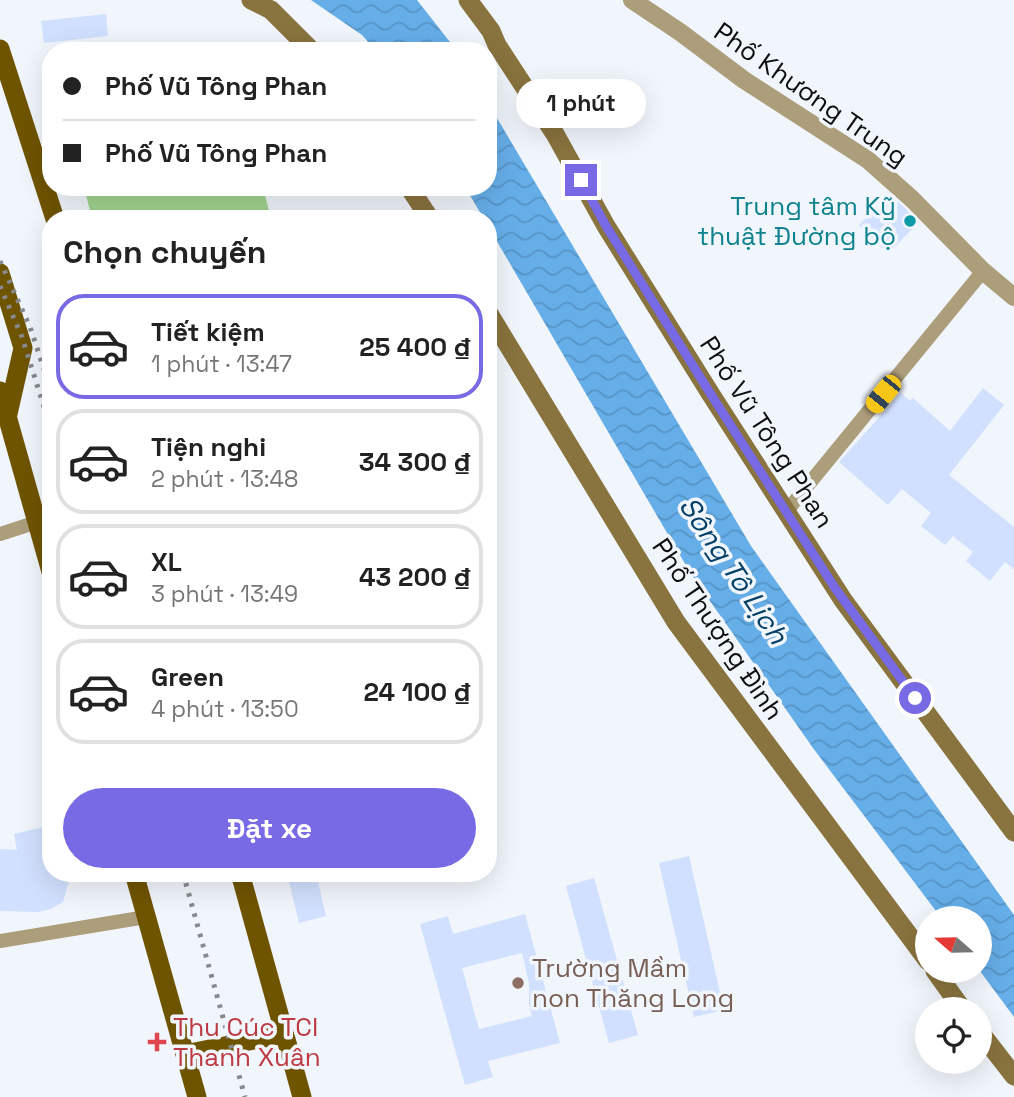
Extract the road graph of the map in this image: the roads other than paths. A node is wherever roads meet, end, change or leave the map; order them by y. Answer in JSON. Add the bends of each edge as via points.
{"nodes":[{"id":1,"x":251,"y":0,"type":"edge"},
{"id":2,"x":456,"y":0,"type":"edge"},
{"id":3,"x":468,"y":0,"type":"edge"},
{"id":4,"x":632,"y":0,"type":"edge"},
{"id":5,"x":303,"y":42,"type":"edge"},
{"id":6,"x":491,"y":42,"type":"edge"},
{"id":7,"x":496,"y":42,"type":"edge"},
{"id":8,"x":497,"y":45,"type":"edge"},
{"id":9,"x":0,"y":48,"type":"edge"},
{"id":10,"x":42,"y":179,"type":"edge"},
{"id":11,"x":983,"y":271,"type":"junction"},
{"id":12,"x":0,"y":273,"type":"edge"},
{"id":13,"x":1014,"y":297,"type":"edge"},
{"id":14,"x":497,"y":327,"type":"edge"},
{"id":15,"x":0,"y":391,"type":"edge"},
{"id":16,"x":7,"y":415,"type":"junction"},
{"id":17,"x":786,"y":512,"type":"junction"},
{"id":18,"x":37,"y":522,"type":"junction"},
{"id":19,"x":0,"y":532,"type":"edge"},
{"id":20,"x":42,"y":540,"type":"edge"},
{"id":21,"x":1014,"y":832,"type":"edge"},
{"id":22,"x":136,"y":882,"type":"edge"},
{"id":23,"x":242,"y":882,"type":"edge"},
{"id":24,"x":146,"y":917,"type":"junction"},
{"id":25,"x":0,"y":941,"type":"edge"},
{"id":26,"x":915,"y":944,"type":"edge"},
{"id":27,"x":284,"y":1034,"type":"junction"},
{"id":28,"x":992,"y":1048,"type":"edge"},
{"id":29,"x":185,"y":1054,"type":"junction"},
{"id":30,"x":1014,"y":1076,"type":"edge"},
{"id":31,"x":197,"y":1097,"type":"edge"},
{"id":32,"x":302,"y":1097,"type":"edge"}],
"edges":[{"from":1,"to":5,"type":"main road","via":[[271,10]]},
{"from":2,"to":6,"type":"main road","name":"Phố Vũ Tông Phan"},
{"from":3,"to":7,"type":"main road","name":"Phố Vũ Tông Phan"},
{"from":4,"to":11,"type":"street","name":"Phố Khương Trung","via":[[868,160]]},
{"from":8,"to":17,"type":"main road","name":"Phố Vũ Tông Phan"},
{"from":9,"to":10,"type":"main road"},
{"from":11,"to":13,"type":"street","name":"Phố Khương Trung"},
{"from":11,"to":17,"type":"street"},
{"from":12,"to":16,"type":"main road","via":[[23,348]]},
{"from":14,"to":26,"type":"main road","name":"Phố Thượng Đình","via":[[676,622]]},
{"from":15,"to":16,"type":"main road"},
{"from":16,"to":18,"type":"main road"},
{"from":17,"to":21,"type":"main road","name":"Phố Vũ Tông Phan","via":[[843,600]]},
{"from":18,"to":19,"type":"street"},
{"from":18,"to":20,"type":"main road"},
{"from":22,"to":24,"type":"main road"},
{"from":23,"to":27,"type":"main road"},
{"from":24,"to":25,"type":"street"},
{"from":24,"to":29,"type":"main road"},
{"from":27,"to":29,"type":"main road"},
{"from":27,"to":32,"type":"main road"},
{"from":28,"to":30,"type":"main road"},
{"from":29,"to":31,"type":"main road"}]}
